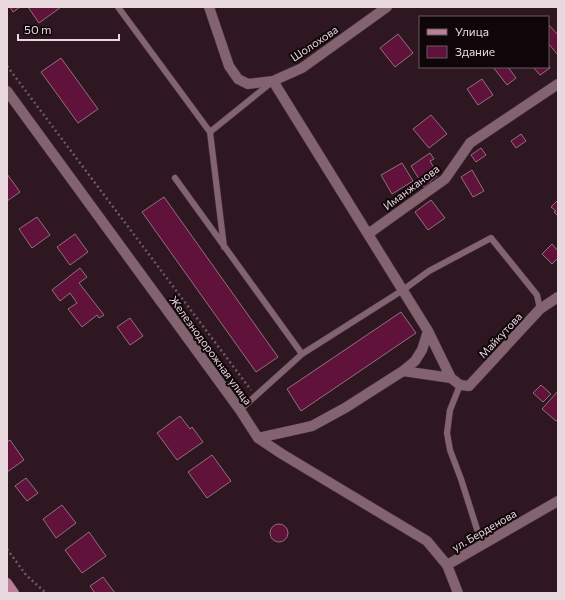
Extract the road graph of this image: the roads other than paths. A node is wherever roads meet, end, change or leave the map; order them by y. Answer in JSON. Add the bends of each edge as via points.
{"nodes":[{"id":1,"x":118,"y":7,"type":"edge"},
{"id":2,"x":209,"y":7,"type":"edge"},
{"id":3,"x":387,"y":7,"type":"edge"},
{"id":4,"x":273,"y":81,"type":"junction"},
{"id":5,"x":558,"y":84,"type":"edge"},
{"id":6,"x":7,"y":91,"type":"edge"},
{"id":7,"x":210,"y":132,"type":"junction"},
{"id":8,"x":175,"y":178,"type":"dead end"},
{"id":9,"x":368,"y":234,"type":"junction"},
{"id":10,"x":224,"y":247,"type":"junction"},
{"id":11,"x":403,"y":290,"type":"junction"},
{"id":12,"x":558,"y":297,"type":"edge"},
{"id":13,"x":540,"y":309,"type":"junction"},
{"id":14,"x":428,"y":331,"type":"junction"},
{"id":15,"x":302,"y":354,"type":"junction"},
{"id":16,"x":403,"y":371,"type":"junction"},
{"id":17,"x":451,"y":378,"type":"junction"},
{"id":18,"x":460,"y":385,"type":"junction"},
{"id":19,"x":240,"y":410,"type":"junction"},
{"id":20,"x":258,"y":438,"type":"junction"},
{"id":21,"x":558,"y":501,"type":"edge"},
{"id":22,"x":482,"y":545,"type":"junction"},
{"id":23,"x":447,"y":565,"type":"junction"},
{"id":24,"x":7,"y":583,"type":"edge"},
{"id":25,"x":14,"y":593,"type":"edge"},
{"id":26,"x":458,"y":593,"type":"edge"}],
"edges":[{"from":1,"to":7,"type":"lane"},
{"from":2,"to":4,"type":"street","name":"Шолохова","via":[[229,66],[238,79],[248,84]]},
{"from":3,"to":4,"type":"street","name":"Шолохова","via":[[302,68]]},
{"from":4,"to":7,"type":"lane"},
{"from":4,"to":9,"type":"street"},
{"from":5,"to":9,"type":"street","name":"Иманжанова","via":[[470,143],[445,179]]},
{"from":6,"to":19,"type":"street","name":"Железнодорожная улица"},
{"from":7,"to":10,"type":"lane"},
{"from":8,"to":10,"type":"lane"},
{"from":9,"to":11,"type":"street"},
{"from":10,"to":15,"type":"lane"},
{"from":11,"to":13,"type":"lane","via":[[429,271],[491,238],[537,295]]},
{"from":11,"to":14,"type":"street"},
{"from":11,"to":15,"type":"lane"},
{"from":12,"to":13,"type":"street","name":"Майкутова"},
{"from":13,"to":18,"type":"street","name":"Майкутова","via":[[469,386]]},
{"from":14,"to":16,"type":"street","via":[[422,350],[415,361]]},
{"from":14,"to":17,"type":"street"},
{"from":15,"to":19,"type":"lane"},
{"from":16,"to":17,"type":"street"},
{"from":16,"to":20,"type":"street","via":[[312,426]]},
{"from":17,"to":18,"type":"street"},
{"from":18,"to":22,"type":"lane","via":[[450,410],[446,433]]},
{"from":19,"to":20,"type":"street","name":"Железнодорожная улица"},
{"from":20,"to":23,"type":"street","name":"Железнодорожная улица","via":[[427,541]]},
{"from":21,"to":22,"type":"street","name":"ул. Берденова"},
{"from":22,"to":23,"type":"street","name":"ул. Берденова"},
{"from":23,"to":26,"type":"street","name":"ул. Берденова"},
{"from":24,"to":25,"type":"main road"}]}
